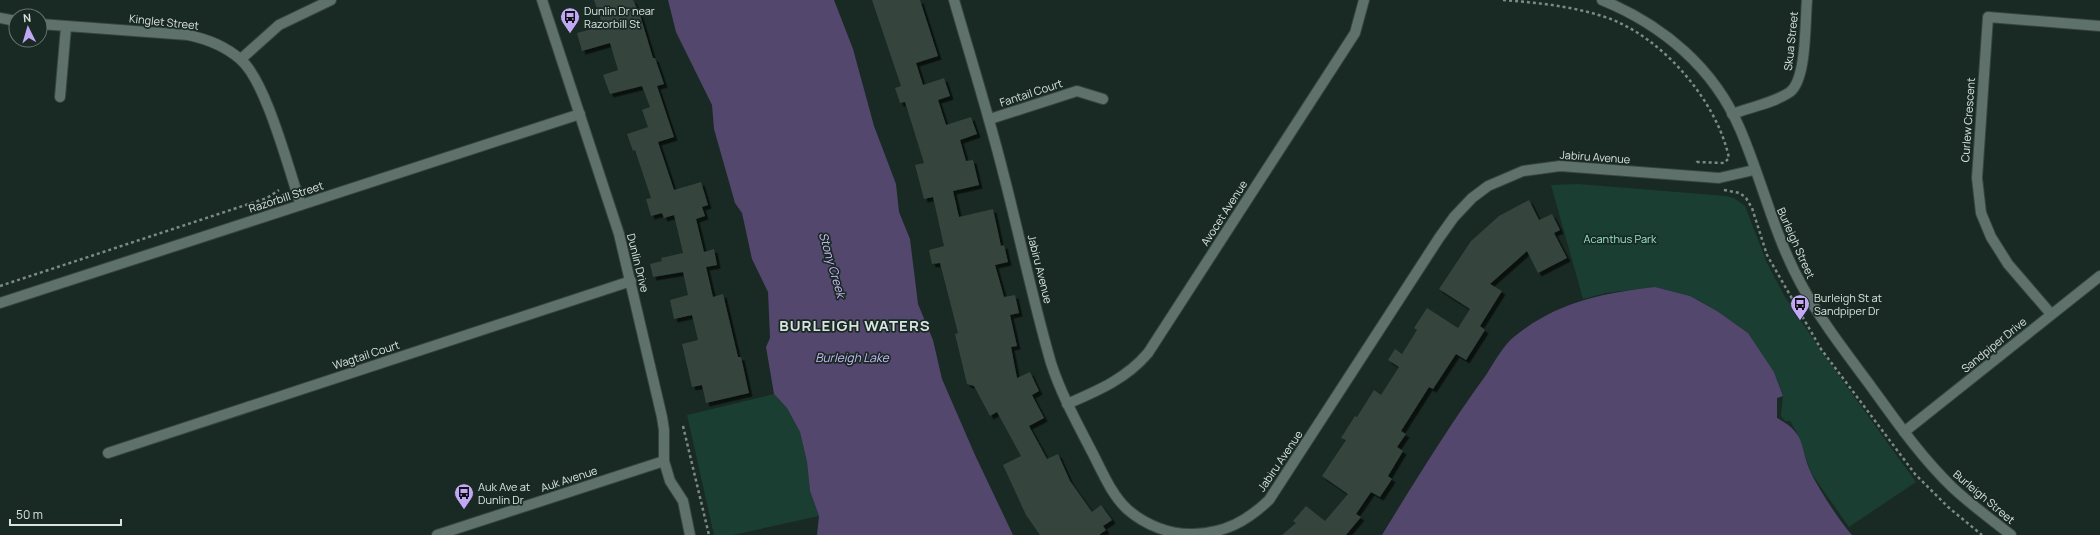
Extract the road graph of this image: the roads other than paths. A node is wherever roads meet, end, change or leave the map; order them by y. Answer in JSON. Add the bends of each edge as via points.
{"nodes":[{"id":1,"x":331,"y":0,"type":"edge"},
{"id":2,"x":542,"y":0,"type":"edge"},
{"id":3,"x":954,"y":0,"type":"edge"},
{"id":4,"x":1364,"y":0,"type":"edge"},
{"id":5,"x":1602,"y":0,"type":"edge"},
{"id":6,"x":1807,"y":0,"type":"edge"},
{"id":7,"x":48,"y":25,"type":"edge"},
{"id":8,"x":2100,"y":26,"type":"edge"},
{"id":9,"x":66,"y":27,"type":"junction"},
{"id":10,"x":241,"y":59,"type":"junction"},
{"id":11,"x":60,"y":97,"type":"dead end"},
{"id":12,"x":1102,"y":99,"type":"dead end"},
{"id":13,"x":580,"y":114,"type":"junction"},
{"id":14,"x":1732,"y":114,"type":"junction"},
{"id":15,"x":990,"y":119,"type":"junction"},
{"id":16,"x":1754,"y":170,"type":"junction"},
{"id":17,"x":301,"y":205,"type":"junction"},
{"id":18,"x":2100,"y":276,"type":"edge"},
{"id":19,"x":631,"y":281,"type":"junction"},
{"id":20,"x":0,"y":303,"type":"edge"},
{"id":21,"x":2051,"y":314,"type":"junction"},
{"id":22,"x":1067,"y":404,"type":"junction"},
{"id":23,"x":1904,"y":432,"type":"junction"},
{"id":24,"x":108,"y":453,"type":"dead end"},
{"id":25,"x":664,"y":462,"type":"junction"},
{"id":26,"x":437,"y":535,"type":"edge"},
{"id":27,"x":690,"y":535,"type":"edge"},
{"id":28,"x":2011,"y":535,"type":"edge"}],
"edges":[{"from":1,"to":10,"type":"street","via":[[279,25]]},
{"from":2,"to":13,"type":"street","name":"Dunlin Drive"},
{"from":3,"to":15,"type":"street","name":"Jabiru Avenue"},
{"from":4,"to":22,"type":"street","name":"Avocet Avenue","via":[[1355,33],[1148,353],[1131,372]]},
{"from":5,"to":14,"type":"street","name":"Burleigh Street","via":[[1641,18],[1686,52],[1713,84]]},
{"from":6,"to":14,"type":"street","name":"Skua Street","via":[[1802,65],[1796,85],[1784,95]]},
{"from":7,"to":9,"type":"street","name":"Kinglet Street"},
{"from":8,"to":21,"type":"street","name":"Curlew Crescent","via":[[1988,17],[1977,178],[1981,213],[1991,237],[2008,264]]},
{"from":9,"to":10,"type":"street","name":"Kinglet Street","via":[[188,35],[205,39]]},
{"from":9,"to":11,"type":"street"},
{"from":10,"to":17,"type":"street","name":"Kinglet Street","via":[[251,71],[263,96]]},
{"from":12,"to":15,"type":"street","name":"Fantail Court","via":[[1077,91]]},
{"from":13,"to":17,"type":"street","name":"Razorbill Street"},
{"from":13,"to":19,"type":"street","name":"Dunlin Drive","via":[[619,234]]},
{"from":14,"to":16,"type":"street","name":"Burleigh Street"},
{"from":15,"to":22,"type":"street","name":"Jabiru Avenue","via":[[1051,364]]},
{"from":16,"to":22,"type":"street","name":"Jabiru Avenue","via":[[1719,178],[1560,166],[1523,171],[1488,186],[1472,198],[1442,233],[1269,500],[1251,516],[1228,528],[1201,534],[1168,531],[1140,519],[1127,509],[1106,480]]},
{"from":16,"to":23,"type":"street","name":"Burleigh Street","via":[[1782,245],[1801,284],[1823,321]]},
{"from":17,"to":20,"type":"street","name":"Razorbill Street"},
{"from":18,"to":21,"type":"street","name":"Sandpiper Drive"},
{"from":19,"to":24,"type":"street","name":"Wagtail Court"},
{"from":19,"to":25,"type":"street","name":"Dunlin Drive","via":[[662,417]]},
{"from":21,"to":23,"type":"street","name":"Sandpiper Drive"},
{"from":23,"to":28,"type":"street","name":"Burleigh Street","via":[[1952,488]]},
{"from":25,"to":26,"type":"street","name":"Auk Avenue"},
{"from":25,"to":27,"type":"street","name":"Dunlin Drive","via":[[670,481],[683,501]]}]}
